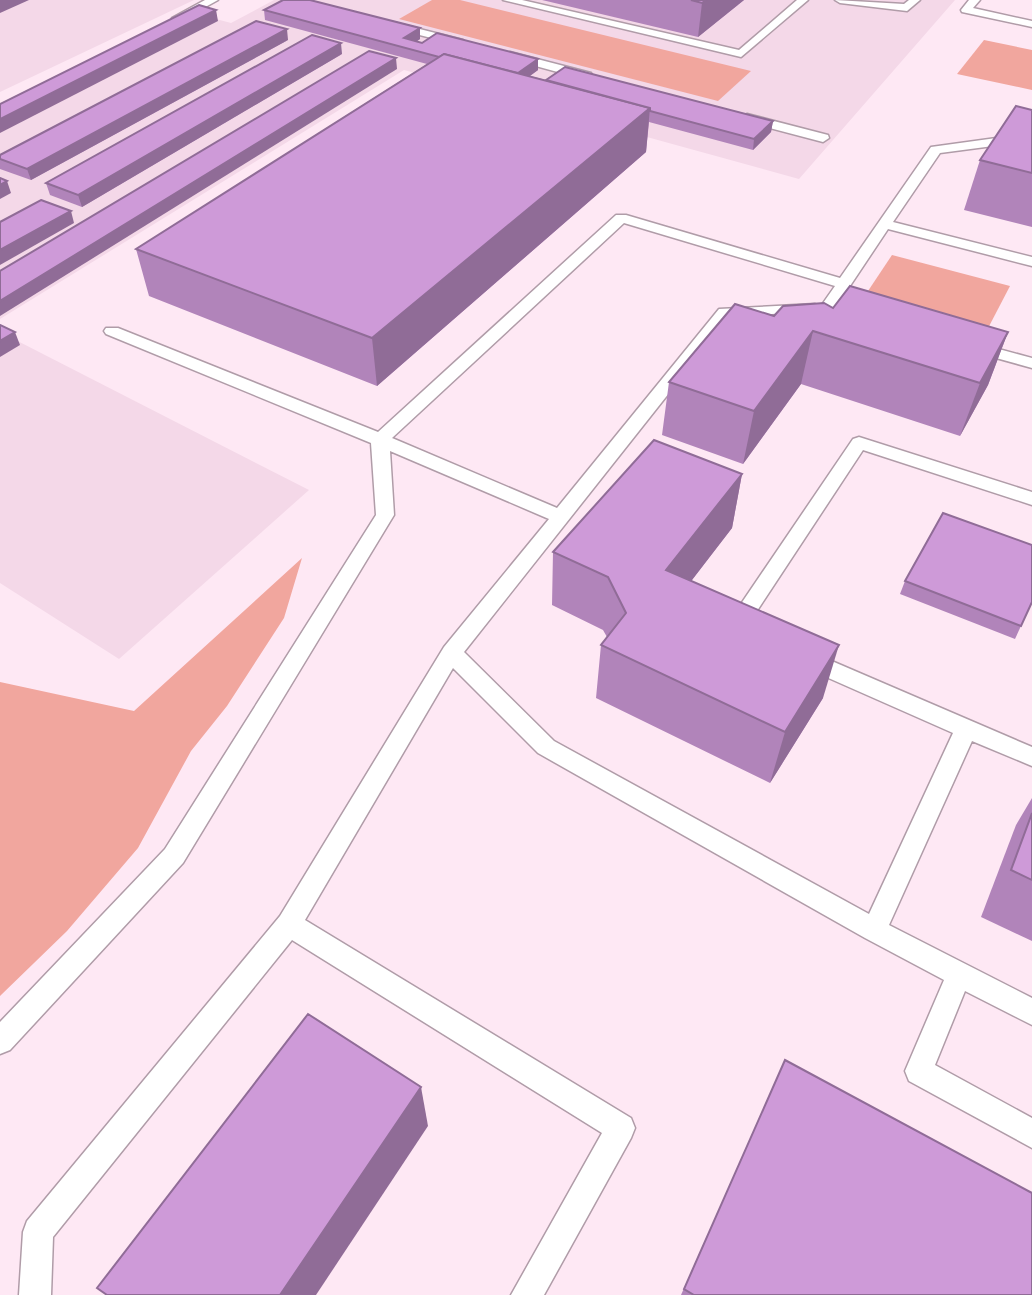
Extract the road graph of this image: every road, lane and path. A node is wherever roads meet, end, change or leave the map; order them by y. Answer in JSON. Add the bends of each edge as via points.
{"nodes":[{"id":1,"x":213,"y":0,"type":"edge"},
{"id":2,"x":508,"y":0,"type":"edge"},
{"id":3,"x":803,"y":0,"type":"edge"},
{"id":4,"x":840,"y":0,"type":"edge"},
{"id":5,"x":915,"y":0,"type":"edge"},
{"id":6,"x":975,"y":0,"type":"edge"},
{"id":7,"x":383,"y":22,"type":"edge"},
{"id":8,"x":166,"y":23,"type":"edge"},
{"id":9,"x":1032,"y":24,"type":"edge"},
{"id":10,"x":477,"y":47,"type":"edge"},
{"id":11,"x":503,"y":54,"type":"edge"},
{"id":12,"x":596,"y":78,"type":"edge"},
{"id":13,"x":730,"y":113,"type":"edge"},
{"id":14,"x":1032,"y":137,"type":"edge"},
{"id":15,"x":823,"y":138,"type":"dead end"},
{"id":16,"x":884,"y":224,"type":"junction"},
{"id":17,"x":1032,"y":262,"type":"edge"},
{"id":18,"x":843,"y":284,"type":"junction"},
{"id":19,"x":829,"y":306,"type":"junction"},
{"id":20,"x":881,"y":321,"type":"edge"},
{"id":21,"x":112,"y":331,"type":"dead end"},
{"id":22,"x":960,"y":343,"type":"edge"},
{"id":23,"x":1032,"y":363,"type":"edge"},
{"id":24,"x":380,"y":440,"type":"junction"},
{"id":25,"x":1032,"y":499,"type":"edge"},
{"id":26,"x":560,"y":516,"type":"junction"},
{"id":27,"x":760,"y":639,"type":"edge"},
{"id":28,"x":784,"y":649,"type":"edge"},
{"id":29,"x":451,"y":653,"type":"junction"},
{"id":30,"x":966,"y":729,"type":"junction"},
{"id":31,"x":1032,"y":757,"type":"edge"},
{"id":32,"x":289,"y":924,"type":"junction"},
{"id":33,"x":874,"y":930,"type":"junction"},
{"id":34,"x":959,"y":974,"type":"junction"},
{"id":35,"x":1032,"y":1012,"type":"edge"},
{"id":36,"x":0,"y":1041,"type":"edge"},
{"id":37,"x":1032,"y":1134,"type":"edge"},
{"id":38,"x":35,"y":1295,"type":"edge"},
{"id":39,"x":527,"y":1295,"type":"edge"}],
"edges":[{"from":1,"to":8,"type":"lane"},
{"from":2,"to":3,"type":"lane","via":[[741,54]]},
{"from":4,"to":5,"type":"lane","via":[[907,8]]},
{"from":6,"to":9,"type":"lane","via":[[966,10]]},
{"from":7,"to":10,"type":"lane"},
{"from":11,"to":12,"type":"lane"},
{"from":13,"to":15,"type":"lane"},
{"from":14,"to":16,"type":"lane","via":[[936,150]]},
{"from":16,"to":17,"type":"lane"},
{"from":16,"to":18,"type":"lane"},
{"from":18,"to":19,"type":"lane"},
{"from":18,"to":24,"type":"lane","via":[[621,218]]},
{"from":19,"to":20,"type":"lane"},
{"from":19,"to":26,"type":"lane","via":[[725,312]]},
{"from":21,"to":24,"type":"lane"},
{"from":22,"to":23,"type":"lane"},
{"from":24,"to":26,"type":"lane"},
{"from":24,"to":36,"type":"lane","via":[[385,515],[174,856]]},
{"from":25,"to":27,"type":"lane","via":[[859,443],[735,628]]},
{"from":26,"to":29,"type":"lane"},
{"from":28,"to":30,"type":"lane"},
{"from":29,"to":32,"type":"lane"},
{"from":29,"to":33,"type":"lane","via":[[546,747]]},
{"from":30,"to":31,"type":"lane"},
{"from":30,"to":33,"type":"lane"},
{"from":32,"to":38,"type":"lane","via":[[38,1232]]},
{"from":32,"to":39,"type":"lane","via":[[621,1128]]},
{"from":33,"to":34,"type":"lane"},
{"from":34,"to":35,"type":"lane"},
{"from":34,"to":37,"type":"lane","via":[[919,1071]]}]}
